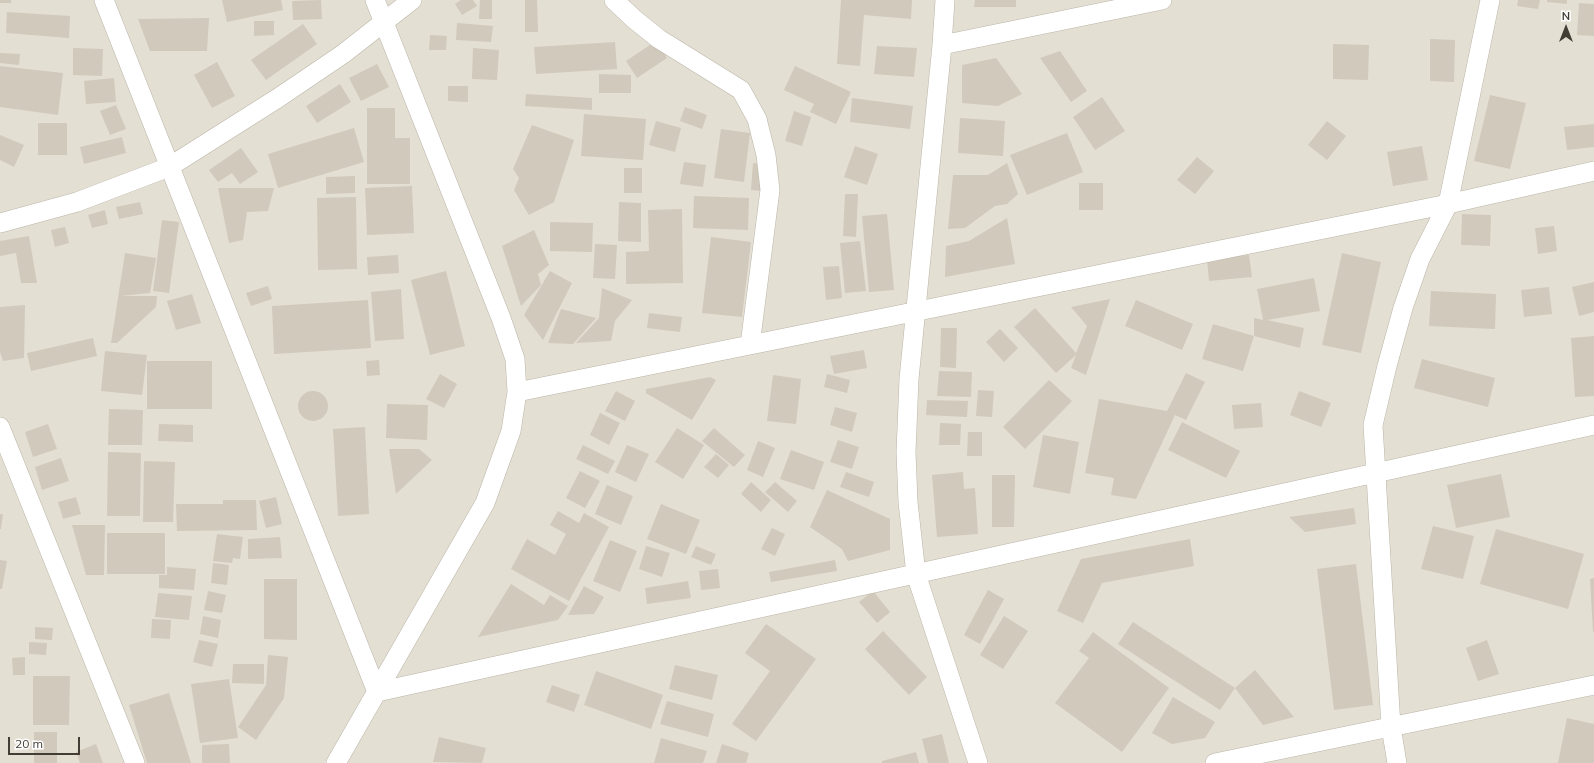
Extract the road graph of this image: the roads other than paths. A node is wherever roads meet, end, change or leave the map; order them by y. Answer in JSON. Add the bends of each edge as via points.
{"nodes":[{"id":1,"x":104,"y":0,"type":"edge"},
{"id":2,"x":375,"y":0,"type":"edge"},
{"id":3,"x":412,"y":0,"type":"edge"},
{"id":4,"x":614,"y":0,"type":"edge"},
{"id":5,"x":945,"y":0,"type":"edge"},
{"id":6,"x":1162,"y":0,"type":"edge"},
{"id":7,"x":1490,"y":0,"type":"edge"},
{"id":8,"x":384,"y":22,"type":"junction"},
{"id":9,"x":942,"y":45,"type":"junction"},
{"id":10,"x":170,"y":166,"type":"junction"},
{"id":11,"x":1594,"y":171,"type":"edge"},
{"id":12,"x":1448,"y":204,"type":"junction"},
{"id":13,"x":0,"y":223,"type":"edge"},
{"id":14,"x":915,"y":312,"type":"junction"},
{"id":15,"x":750,"y":345,"type":"junction"},
{"id":16,"x":516,"y":392,"type":"junction"},
{"id":17,"x":1594,"y":425,"type":"edge"},
{"id":18,"x":0,"y":427,"type":"edge"},
{"id":19,"x":1375,"y":473,"type":"junction"},
{"id":20,"x":916,"y":574,"type":"junction"},
{"id":21,"x":1594,"y":685,"type":"edge"},
{"id":22,"x":377,"y":692,"type":"junction"},
{"id":23,"x":1391,"y":727,"type":"junction"},
{"id":24,"x":135,"y":763,"type":"edge"},
{"id":25,"x":336,"y":763,"type":"edge"},
{"id":26,"x":978,"y":763,"type":"edge"},
{"id":27,"x":1215,"y":763,"type":"edge"},
{"id":28,"x":1397,"y":763,"type":"edge"}],
"edges":[{"from":1,"to":10,"type":"street"},
{"from":2,"to":8,"type":"street"},
{"from":3,"to":8,"type":"street"},
{"from":4,"to":15,"type":"street","via":[[659,38],[741,90],[757,119],[766,155],[770,190]]},
{"from":5,"to":9,"type":"street"},
{"from":6,"to":9,"type":"street"},
{"from":7,"to":12,"type":"street"},
{"from":8,"to":10,"type":"street","via":[[330,63]]},
{"from":8,"to":16,"type":"street","via":[[501,318],[514,359]]},
{"from":9,"to":14,"type":"street"},
{"from":10,"to":13,"type":"street","via":[[77,202]]},
{"from":10,"to":22,"type":"street"},
{"from":11,"to":12,"type":"street"},
{"from":12,"to":14,"type":"street"},
{"from":12,"to":19,"type":"street","via":[[1420,259],[1402,308],[1373,425]]},
{"from":14,"to":15,"type":"street"},
{"from":14,"to":20,"type":"street","via":[[906,452],[908,502]]},
{"from":15,"to":16,"type":"street"},
{"from":16,"to":22,"type":"street","via":[[511,431],[485,503]]},
{"from":17,"to":19,"type":"street"},
{"from":18,"to":24,"type":"street"},
{"from":19,"to":20,"type":"street"},
{"from":19,"to":23,"type":"street"},
{"from":20,"to":22,"type":"street"},
{"from":20,"to":26,"type":"street"},
{"from":21,"to":23,"type":"street"},
{"from":22,"to":25,"type":"street"},
{"from":23,"to":27,"type":"street"},
{"from":23,"to":28,"type":"street"}]}
